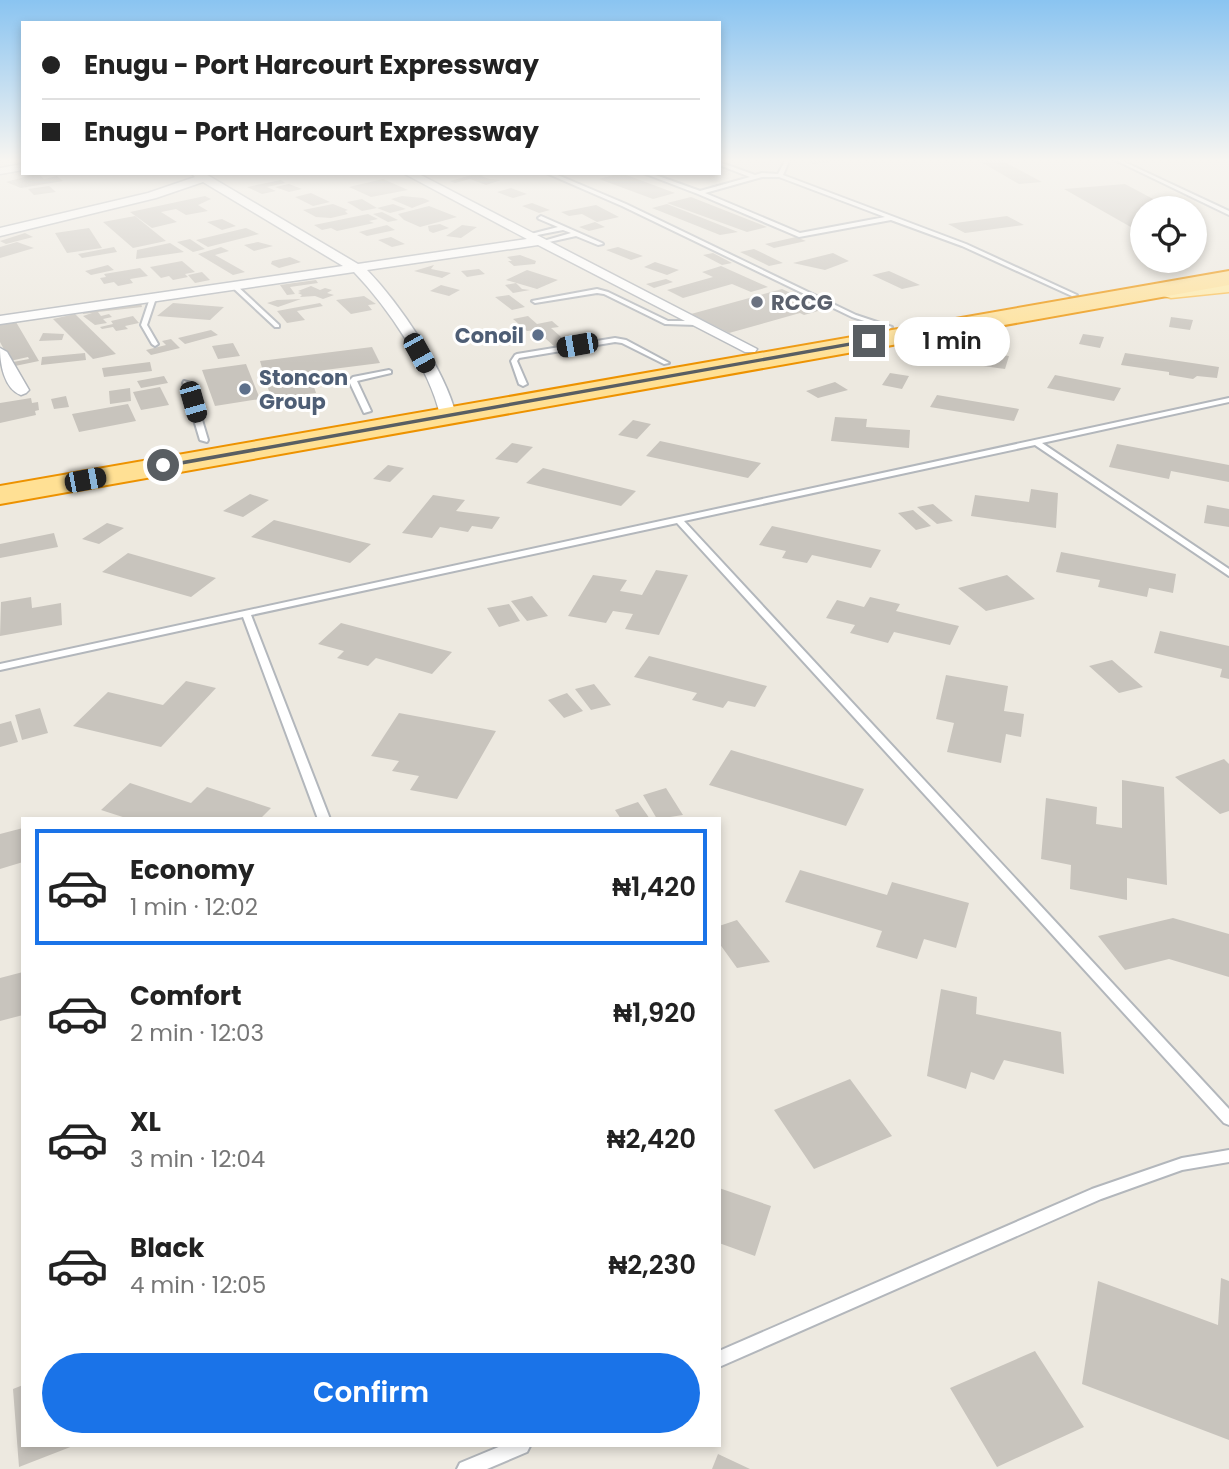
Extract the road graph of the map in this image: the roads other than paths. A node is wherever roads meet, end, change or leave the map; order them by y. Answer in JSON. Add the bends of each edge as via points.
{"nodes":[{"id":1,"x":18,"y":228,"type":"edge"},
{"id":2,"x":288,"y":228,"type":"edge"},
{"id":3,"x":513,"y":228,"type":"edge"},
{"id":4,"x":562,"y":228,"type":"joint"},
{"id":5,"x":668,"y":228,"type":"edge"},
{"id":6,"x":781,"y":228,"type":"edge"},
{"id":7,"x":839,"y":228,"type":"edge"},
{"id":8,"x":916,"y":228,"type":"edge"},
{"id":9,"x":0,"y":232,"type":"edge"},
{"id":10,"x":576,"y":234,"type":"junction"},
{"id":11,"x":537,"y":240,"type":"junction"},
{"id":12,"x":600,"y":244,"type":"dead end"},
{"id":13,"x":1229,"y":260,"type":"edge"},
{"id":14,"x":1229,"y":268,"type":"edge"},
{"id":15,"x":358,"y":269,"type":"junction"},
{"id":16,"x":1179,"y":277,"type":"junction"},
{"id":17,"x":1229,"y":278,"type":"edge"},
{"id":18,"x":234,"y":286,"type":"junction"},
{"id":19,"x":1229,"y":286,"type":"edge"},
{"id":20,"x":1074,"y":295,"type":"junction"},
{"id":21,"x":1124,"y":296,"type":"junction"},
{"id":22,"x":153,"y":298,"type":"junction"},
{"id":23,"x":535,"y":301,"type":"dead end"},
{"id":24,"x":0,"y":320,"type":"edge"},
{"id":25,"x":697,"y":323,"type":"junction"},
{"id":26,"x":277,"y":326,"type":"dead end"},
{"id":27,"x":889,"y":327,"type":"junction"},
{"id":28,"x":155,"y":344,"type":"dead end"},
{"id":29,"x":750,"y":349,"type":"junction"},
{"id":30,"x":0,"y":352,"type":"edge"},
{"id":31,"x":5,"y":371,"type":"edge"},
{"id":32,"x":389,"y":372,"type":"dead end"},
{"id":33,"x":187,"y":383,"type":"dead end"},
{"id":34,"x":21,"y":390,"type":"dead end"},
{"id":35,"x":1229,"y":400,"type":"edge"},
{"id":36,"x":446,"y":406,"type":"junction"},
{"id":37,"x":367,"y":411,"type":"junction"},
{"id":38,"x":204,"y":440,"type":"junction"},
{"id":39,"x":1036,"y":442,"type":"junction"},
{"id":40,"x":0,"y":475,"type":"edge"},
{"id":41,"x":0,"y":495,"type":"edge"},
{"id":42,"x":678,"y":519,"type":"junction"},
{"id":43,"x":1229,"y":573,"type":"edge"},
{"id":44,"x":246,"y":613,"type":"junction"},
{"id":45,"x":0,"y":667,"type":"edge"},
{"id":46,"x":323,"y":817,"type":"edge"},
{"id":47,"x":1229,"y":1119,"type":"edge"},
{"id":48,"x":1229,"y":1156,"type":"edge"},
{"id":49,"x":721,"y":1358,"type":"edge"},
{"id":50,"x":519,"y":1447,"type":"edge"},
{"id":51,"x":466,"y":1469,"type":"edge"}],
"edges":[{"from":1,"to":9,"type":"street"},
{"from":2,"to":15,"type":"street"},
{"from":3,"to":11,"type":"street"},
{"from":4,"to":10,"type":"lane"},
{"from":4,"to":11,"type":"lane"},
{"from":5,"to":27,"type":"lane","via":[[855,316]]},
{"from":6,"to":7,"type":"lane","via":[[799,235]]},
{"from":8,"to":20,"type":"lane"},
{"from":10,"to":11,"type":"lane"},
{"from":10,"to":12,"type":"lane"},
{"from":11,"to":15,"type":"street"},
{"from":11,"to":25,"type":"street"},
{"from":13,"to":16,"type":"main road","via":[[1200,265]]},
{"from":14,"to":16,"type":"highway"},
{"from":15,"to":18,"type":"street"},
{"from":15,"to":36,"type":"street","via":[[394,308]]},
{"from":16,"to":20,"type":"highway"},
{"from":17,"to":21,"type":"highway"},
{"from":18,"to":22,"type":"street"},
{"from":18,"to":26,"type":"lane"},
{"from":19,"to":21,"type":"main road"},
{"from":20,"to":27,"type":"highway"},
{"from":21,"to":36,"type":"highway"},
{"from":22,"to":24,"type":"street"},
{"from":22,"to":28,"type":"lane","via":[[144,325]]},
{"from":23,"to":25,"type":"lane","via":[[597,291],[667,323]]},
{"from":25,"to":29,"type":"street"},
{"from":27,"to":29,"type":"highway"},
{"from":29,"to":36,"type":"highway","via":[[523,384]]},
{"from":30,"to":31,"type":"street"},
{"from":31,"to":34,"type":"street"},
{"from":32,"to":37,"type":"lane","via":[[355,377],[353,382]]},
{"from":33,"to":38,"type":"lane"},
{"from":35,"to":39,"type":"lane"},
{"from":36,"to":37,"type":"highway"},
{"from":36,"to":41,"type":"highway"},
{"from":37,"to":38,"type":"highway"},
{"from":38,"to":40,"type":"highway"},
{"from":39,"to":42,"type":"lane"},
{"from":39,"to":43,"type":"lane"},
{"from":42,"to":44,"type":"lane"},
{"from":42,"to":47,"type":"lane"},
{"from":44,"to":45,"type":"lane"},
{"from":44,"to":46,"type":"lane"},
{"from":48,"to":49,"type":"lane","via":[[1182,1164],[1097,1195]]},
{"from":50,"to":51,"type":"lane"}]}
